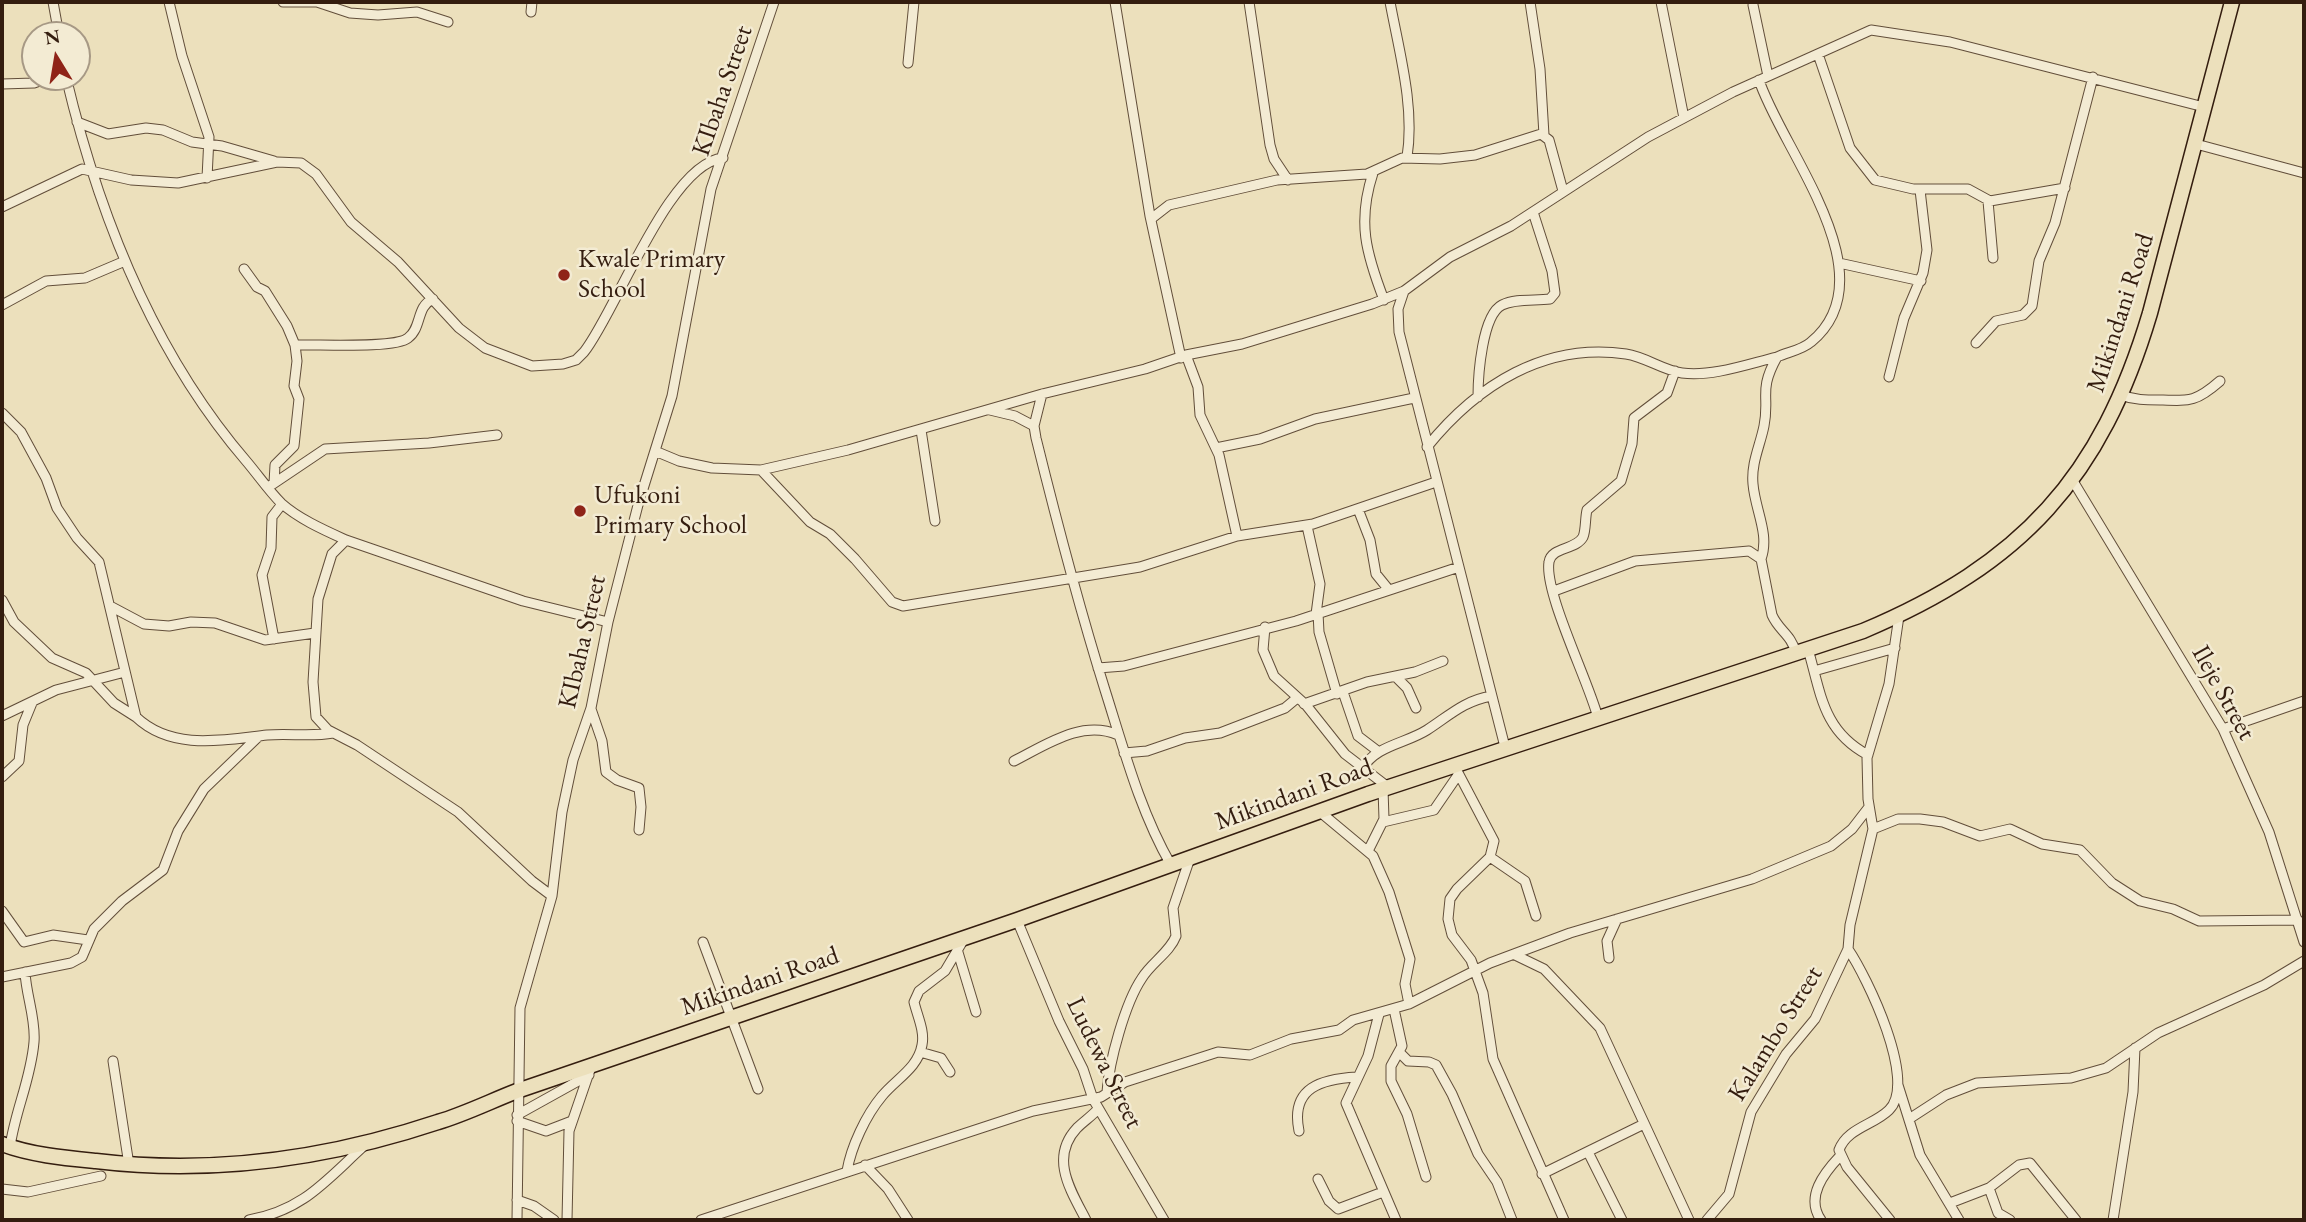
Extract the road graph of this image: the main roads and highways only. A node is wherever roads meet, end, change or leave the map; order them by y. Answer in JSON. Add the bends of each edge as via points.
{"nodes":[{"id":1,"x":2232,"y":2,"type":"edge"},
{"id":2,"x":6,"y":1146,"type":"edge"}],
"edges":[{"from":1,"to":2,"type":"highway","name":"Mikindani Road","via":[[2150,313],[2112,416],[2073,481],[2038,522],[1980,570],[1899,616],[1505,747],[1456,770],[1319,811],[961,943],[368,1143],[254,1163],[193,1168],[129,1165]]}]}
